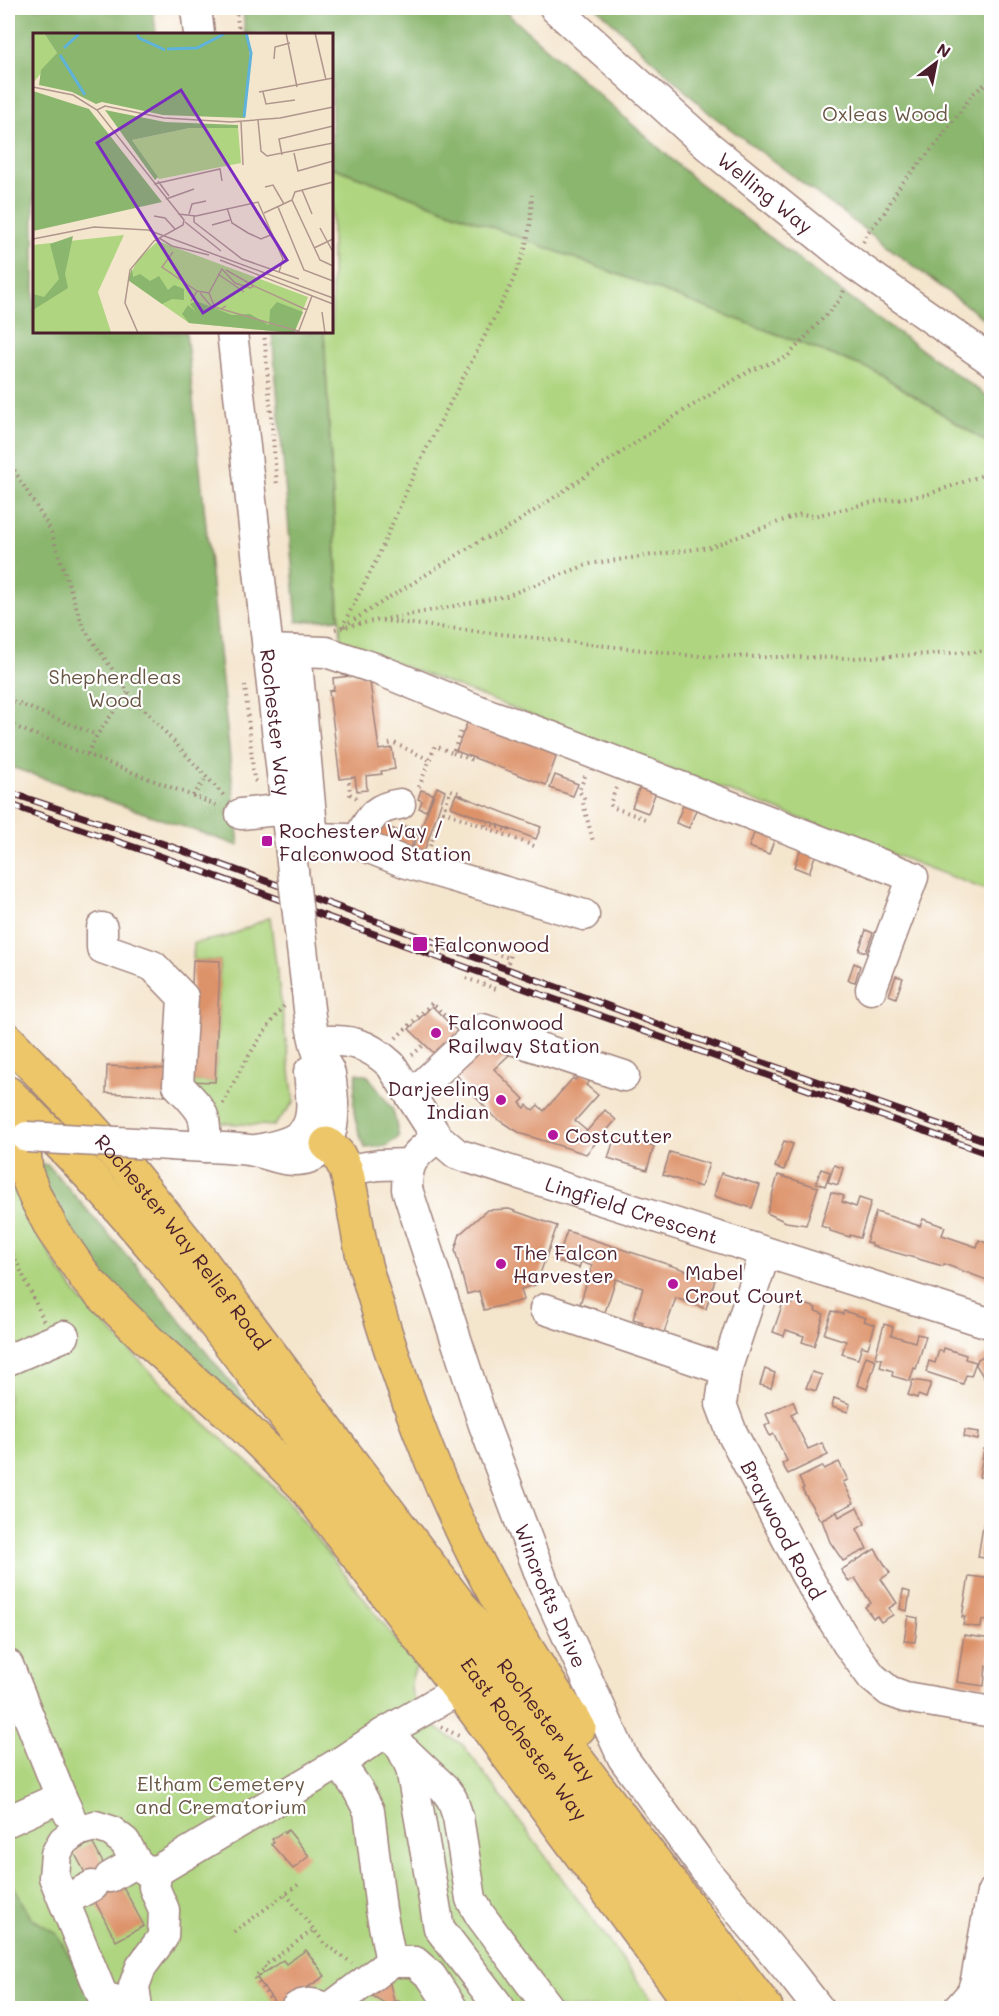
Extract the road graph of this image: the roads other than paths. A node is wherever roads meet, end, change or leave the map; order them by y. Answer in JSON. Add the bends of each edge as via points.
{"nodes":[{"id":1,"x":196,"y":8,"type":"edge"},
{"id":2,"x":555,"y":8,"type":"edge"},
{"id":3,"x":200,"y":33,"type":"edge"},
{"id":4,"x":232,"y":333,"type":"edge"},
{"id":5,"x":992,"y":361,"type":"edge"},
{"id":6,"x":303,"y":646,"type":"junction"},
{"id":7,"x":410,"y":795,"type":"road end"},
{"id":8,"x":286,"y":809,"type":"junction"},
{"id":9,"x":241,"y":814,"type":"road end"},
{"id":10,"x":316,"y":844,"type":"junction"},
{"id":11,"x":584,"y":915,"type":"dead end"},
{"id":12,"x":102,"y":928,"type":"dead end"},
{"id":13,"x":871,"y":989,"type":"dead end"},
{"id":14,"x":8,"y":1040,"type":"edge"},
{"id":15,"x":316,"y":1047,"type":"junction"},
{"id":16,"x":624,"y":1076,"type":"dead end"},
{"id":17,"x":8,"y":1094,"type":"edge"},
{"id":18,"x":411,"y":1096,"type":"junction"},
{"id":19,"x":208,"y":1132,"type":"junction"},
{"id":20,"x":437,"y":1137,"type":"junction"},
{"id":21,"x":19,"y":1138,"type":"edge"},
{"id":22,"x":327,"y":1144,"type":"junction"},
{"id":23,"x":251,"y":1150,"type":"junction"},
{"id":24,"x":409,"y":1164,"type":"junction"},
{"id":25,"x":346,"y":1170,"type":"junction"},
{"id":26,"x":765,"y":1253,"type":"junction"},
{"id":27,"x":545,"y":1309,"type":"dead end"},
{"id":28,"x":992,"y":1324,"type":"edge"},
{"id":29,"x":59,"y":1338,"type":"road end"},
{"id":30,"x":8,"y":1360,"type":"edge"},
{"id":31,"x":726,"y":1370,"type":"junction"},
{"id":32,"x":334,"y":1461,"type":"junction"},
{"id":33,"x":8,"y":1665,"type":"edge"},
{"id":34,"x":458,"y":1690,"type":"junction"},
{"id":35,"x":992,"y":1712,"type":"edge"},
{"id":36,"x":393,"y":1741,"type":"junction"},
{"id":37,"x":339,"y":1762,"type":"junction"},
{"id":38,"x":61,"y":1797,"type":"junction"},
{"id":39,"x":8,"y":1821,"type":"edge"},
{"id":40,"x":76,"y":1831,"type":"junction"},
{"id":41,"x":124,"y":1874,"type":"junction"},
{"id":42,"x":992,"y":1893,"type":"edge"},
{"id":43,"x":64,"y":1901,"type":"junction"},
{"id":44,"x":384,"y":1967,"type":"junction"},
{"id":45,"x":758,"y":1997,"type":"edge"},
{"id":46,"x":104,"y":2003,"type":"edge"},
{"id":47,"x":339,"y":2006,"type":"edge"},
{"id":48,"x":136,"y":2007,"type":"edge"},
{"id":49,"x":296,"y":2008,"type":"edge"},
{"id":50,"x":452,"y":2008,"type":"edge"},
{"id":51,"x":500,"y":2008,"type":"edge"},
{"id":52,"x":549,"y":2008,"type":"edge"},
{"id":53,"x":694,"y":2008,"type":"edge"},
{"id":54,"x":725,"y":2008,"type":"edge"},
{"id":55,"x":818,"y":2008,"type":"edge"},
{"id":56,"x":959,"y":2008,"type":"edge"}],
"edges":[{"from":1,"to":3,"type":"street"},
{"from":2,"to":5,"type":"street","name":"Welling Way","via":[[849,275]]},
{"from":4,"to":6,"type":"street","name":"Rochester Way"},
{"from":6,"to":8,"type":"street","name":"Rochester Way"},
{"from":6,"to":10,"type":"street"},
{"from":6,"to":13,"type":"street","via":[[377,669],[913,877]]},
{"from":7,"to":10,"type":"street"},
{"from":8,"to":9,"type":"street"},
{"from":8,"to":10,"type":"street","name":"Rochester Way"},
{"from":10,"to":11,"type":"street","via":[[407,863]]},
{"from":10,"to":15,"type":"street","name":"Rochester Way","bridge":true,"via":[[296,998]]},
{"from":12,"to":19,"type":"street","via":[[102,948],[153,966],[183,997],[178,1085],[202,1111]]},
{"from":14,"to":32,"type":"highway","name":"Rochester Way Relief Road","via":[[80,1114],[191,1247]]},
{"from":15,"to":18,"type":"street","name":"Lingfield Crescent","via":[[345,1040],[371,1049],[391,1065]]},
{"from":15,"to":22,"type":"street","name":"Rochester Way","via":[[329,1070],[334,1118]]},
{"from":15,"to":23,"type":"street","via":[[309,1072],[313,1105],[309,1124],[287,1142]]},
{"from":16,"to":18,"type":"street","via":[[482,1029]]},
{"from":17,"to":32,"type":"highway","name":"Rochester Way Relief Road","via":[[135,1226]]},
{"from":18,"to":20,"type":"street","name":"Lingfield Crescent"},
{"from":19,"to":21,"type":"street","bridge":true},
{"from":19,"to":23,"type":"street"},
{"from":20,"to":24,"type":"street"},
{"from":20,"to":26,"type":"street","name":"Lingfield Crescent","via":[[457,1154]]},
{"from":21,"to":34,"type":"highway","via":[[35,1196],[52,1229],[88,1281],[304,1486]]},
{"from":22,"to":23,"type":"street","via":[[313,1156],[293,1160]]},
{"from":22,"to":25,"type":"highway"},
{"from":24,"to":25,"type":"street"},
{"from":24,"to":55,"type":"street","name":"Wincrofts Drive","via":[[407,1189],[484,1425],[543,1582],[623,1758],[708,1874]]},
{"from":25,"to":45,"type":"highway","via":[[366,1270],[402,1386],[465,1535],[510,1621]]},
{"from":26,"to":28,"type":"street","name":"Lingfield Crescent"},
{"from":26,"to":31,"type":"street","name":"Braywood Road"},
{"from":27,"to":31,"type":"street"},
{"from":29,"to":30,"type":"street"},
{"from":31,"to":35,"type":"street","name":"Braywood Road","via":[[721,1404],[732,1433],[806,1575],[872,1677],[889,1691],[905,1697]]},
{"from":32,"to":45,"type":"highway","name":"Rochester Way"},
{"from":32,"to":54,"type":"highway","name":"East Rochester Way"},
{"from":33,"to":38,"type":"street"},
{"from":34,"to":36,"type":"street"},
{"from":34,"to":53,"type":"highway"},
{"from":36,"to":37,"type":"street"},
{"from":36,"to":51,"type":"street","via":[[411,1768],[439,1928]]},
{"from":36,"to":52,"type":"street","via":[[436,1779],[452,1799],[471,1899]]},
{"from":37,"to":41,"type":"street"},
{"from":37,"to":44,"type":"street","via":[[369,1811]]},
{"from":38,"to":39,"type":"street"},
{"from":38,"to":40,"type":"street"},
{"from":40,"to":41,"type":"street","via":[[95,1826],[111,1831],[125,1842]]},
{"from":40,"to":43,"type":"street","via":[[63,1841],[56,1854],[54,1877]]},
{"from":41,"to":43,"type":"street"},
{"from":41,"to":48,"type":"street","via":[[154,1887],[164,1910],[163,1936],[141,1967],[134,1986]]},
{"from":42,"to":56,"type":"street","via":[[976,1980],[972,1993]]},
{"from":43,"to":46,"type":"street"},
{"from":44,"to":47,"type":"street"},
{"from":44,"to":50,"type":"street","via":[[415,1962],[431,1976]]},
{"from":46,"to":48,"type":"street"},
{"from":47,"to":49,"type":"street","via":[[302,2004]]}]}
